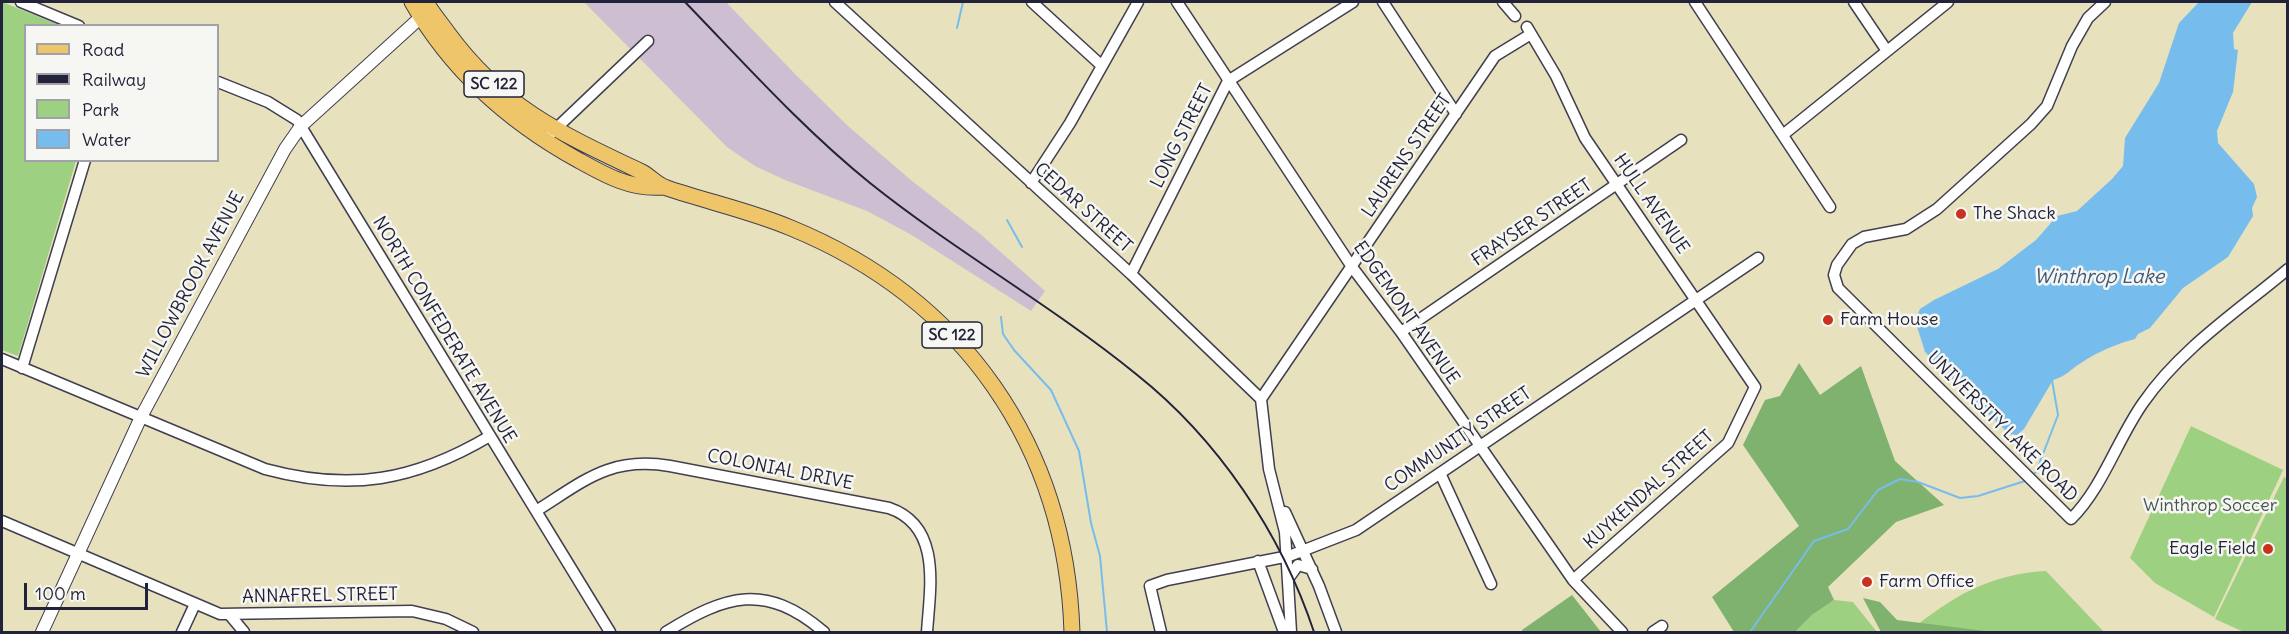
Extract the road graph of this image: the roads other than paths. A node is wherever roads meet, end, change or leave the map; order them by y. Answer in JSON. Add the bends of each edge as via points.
{"nodes":[{"id":1,"x":21,"y":2,"type":"edge"},
{"id":2,"x":412,"y":2,"type":"edge"},
{"id":3,"x":835,"y":2,"type":"edge"},
{"id":4,"x":1032,"y":2,"type":"edge"},
{"id":5,"x":1138,"y":2,"type":"edge"},
{"id":6,"x":1177,"y":2,"type":"edge"},
{"id":7,"x":1353,"y":2,"type":"edge"},
{"id":8,"x":1383,"y":2,"type":"edge"},
{"id":9,"x":1503,"y":2,"type":"edge"},
{"id":10,"x":1695,"y":2,"type":"edge"},
{"id":11,"x":1854,"y":2,"type":"edge"},
{"id":12,"x":1948,"y":2,"type":"edge"},
{"id":13,"x":2105,"y":2,"type":"edge"},
{"id":14,"x":428,"y":7,"type":"edge"},
{"id":15,"x":1515,"y":16,"type":"dead end"},
{"id":16,"x":74,"y":24,"type":"edge"},
{"id":17,"x":1529,"y":31,"type":"joint"},
{"id":18,"x":648,"y":41,"type":"dead end"},
{"id":19,"x":1887,"y":51,"type":"junction"},
{"id":20,"x":1101,"y":65,"type":"junction"},
{"id":21,"x":1228,"y":81,"type":"junction"},
{"id":22,"x":219,"y":82,"type":"edge"},
{"id":23,"x":1456,"y":114,"type":"junction"},
{"id":24,"x":301,"y":126,"type":"junction"},
{"id":25,"x":1784,"y":134,"type":"junction"},
{"id":26,"x":550,"y":135,"type":"junction"},
{"id":27,"x":1681,"y":140,"type":"dead end"},
{"id":28,"x":84,"y":162,"type":"edge"},
{"id":29,"x":1031,"y":183,"type":"junction"},
{"id":30,"x":1617,"y":184,"type":"junction"},
{"id":31,"x":1830,"y":207,"type":"dead end"},
{"id":32,"x":1758,"y":258,"type":"dead end"},
{"id":33,"x":1352,"y":267,"type":"junction"},
{"id":34,"x":2288,"y":269,"type":"edge"},
{"id":35,"x":1131,"y":274,"type":"junction"},
{"id":36,"x":1696,"y":300,"type":"junction"},
{"id":37,"x":1401,"y":332,"type":"junction"},
{"id":38,"x":2,"y":359,"type":"edge"},
{"id":39,"x":22,"y":368,"type":"junction"},
{"id":40,"x":1755,"y":387,"type":"joint"},
{"id":41,"x":1262,"y":399,"type":"junction"},
{"id":42,"x":141,"y":417,"type":"junction"},
{"id":43,"x":490,"y":436,"type":"junction"},
{"id":44,"x":1479,"y":446,"type":"junction"},
{"id":45,"x":1440,"y":473,"type":"junction"},
{"id":46,"x":1278,"y":500,"type":"junction"},
{"id":47,"x":536,"y":512,"type":"junction"},
{"id":48,"x":2,"y":521,"type":"edge"},
{"id":49,"x":1285,"y":532,"type":"junction"},
{"id":50,"x":1304,"y":552,"type":"junction"},
{"id":51,"x":79,"y":554,"type":"junction"},
{"id":52,"x":1287,"y":556,"type":"junction"},
{"id":53,"x":1258,"y":561,"type":"junction"},
{"id":54,"x":1312,"y":569,"type":"junction"},
{"id":55,"x":1288,"y":578,"type":"junction"},
{"id":56,"x":1573,"y":580,"type":"junction"},
{"id":57,"x":1491,"y":584,"type":"dead end"},
{"id":58,"x":195,"y":603,"type":"junction"},
{"id":59,"x":230,"y":615,"type":"junction"},
{"id":60,"x":42,"y":633,"type":"edge"},
{"id":61,"x":182,"y":633,"type":"edge"},
{"id":62,"x":243,"y":633,"type":"edge"},
{"id":63,"x":473,"y":633,"type":"edge"},
{"id":64,"x":610,"y":633,"type":"edge"},
{"id":65,"x":666,"y":633,"type":"edge"},
{"id":66,"x":824,"y":633,"type":"edge"},
{"id":67,"x":927,"y":633,"type":"edge"},
{"id":68,"x":1072,"y":633,"type":"edge"},
{"id":69,"x":1161,"y":633,"type":"edge"},
{"id":70,"x":1284,"y":633,"type":"edge"},
{"id":71,"x":1291,"y":633,"type":"edge"},
{"id":72,"x":1336,"y":633,"type":"edge"},
{"id":73,"x":1622,"y":633,"type":"edge"}],
"edges":[{"from":1,"to":16,"type":"street"},
{"from":2,"to":14,"type":"main road","number":"SC 122"},
{"from":3,"to":29,"type":"street","name":"CEDAR STREET"},
{"from":4,"to":20,"type":"street"},
{"from":5,"to":20,"type":"street"},
{"from":6,"to":21,"type":"street","name":"EDGEMONT AVENUE"},
{"from":7,"to":21,"type":"street","name":"LONG STREET"},
{"from":8,"to":23,"type":"street"},
{"from":9,"to":15,"type":"street"},
{"from":10,"to":25,"type":"street"},
{"from":11,"to":19,"type":"street"},
{"from":12,"to":19,"type":"street"},
{"from":13,"to":34,"type":"street","name":"UNIVERSITY LAKE ROAD","via":[[2088,18],[2047,106],[2031,124],[1937,208],[1906,229],[1864,237],[1852,244],[1837,265],[1834,275],[1838,288],[2071,519],[2085,505],[2143,403],[2171,366]]},
{"from":14,"to":24,"type":"street","name":"WILLOWBROOK AVENUE"},
{"from":14,"to":26,"type":"main road","number":"SC 122","via":[[460,50]]},
{"from":17,"to":23,"type":"street","name":"LAURENS STREET","via":[[1495,56]]},
{"from":17,"to":30,"type":"street","name":"HULL AVENUE","via":[[1556,76],[1585,138]]},
{"from":18,"to":26,"type":"street"},
{"from":19,"to":25,"type":"street"},
{"from":20,"to":29,"type":"street"},
{"from":21,"to":33,"type":"street","name":"EDGEMONT AVENUE"},
{"from":21,"to":35,"type":"street","name":"LONG STREET"},
{"from":22,"to":24,"type":"street","name":"NORTH CONFEDERATE AVENUE","via":[[285,111]]},
{"from":23,"to":33,"type":"street","name":"LAURENS STREET"},
{"from":24,"to":42,"type":"street","name":"WILLOWBROOK AVENUE"},
{"from":24,"to":43,"type":"street","name":"NORTH CONFEDERATE AVENUE"},
{"from":25,"to":31,"type":"street"},
{"from":26,"to":68,"type":"main road","number":"SC 122","via":[[606,176],[643,189],[663,187],[774,221],[846,255],[927,311],[967,351],[1017,421],[1046,485],[1065,554]]},
{"from":27,"to":30,"type":"street","name":"FRAYSER STREET"},
{"from":28,"to":39,"type":"street"},
{"from":29,"to":35,"type":"street","name":"CEDAR STREET"},
{"from":30,"to":36,"type":"street","name":"HULL AVENUE"},
{"from":30,"to":37,"type":"street","name":"FRAYSER STREET"},
{"from":32,"to":36,"type":"street","name":"COMMUNITY STREET"},
{"from":33,"to":37,"type":"street","name":"EDGEMONT AVENUE"},
{"from":33,"to":41,"type":"street","name":"LAURENS STREET"},
{"from":35,"to":41,"type":"street","name":"CEDAR STREET"},
{"from":36,"to":40,"type":"street","name":"HULL AVENUE"},
{"from":36,"to":44,"type":"street","name":"COMMUNITY STREET"},
{"from":37,"to":44,"type":"street","name":"EDGEMONT AVENUE"},
{"from":38,"to":39,"type":"street"},
{"from":39,"to":42,"type":"street"},
{"from":40,"to":56,"type":"street","name":"KUYKENDAL STREET","via":[[1728,443]]},
{"from":41,"to":46,"type":"street"},
{"from":42,"to":43,"type":"street","via":[[265,469],[339,482],[369,481],[419,470],[453,458]]},
{"from":42,"to":51,"type":"street","name":"WILLOWBROOK AVENUE"},
{"from":43,"to":47,"type":"street","name":"NORTH CONFEDERATE AVENUE"},
{"from":44,"to":45,"type":"street","name":"COMMUNITY STREET"},
{"from":44,"to":56,"type":"street","name":"EDGEMONT AVENUE"},
{"from":45,"to":50,"type":"street","name":"COMMUNITY STREET","via":[[1356,530]]},
{"from":45,"to":57,"type":"street"},
{"from":46,"to":49,"type":"street"},
{"from":46,"to":50,"type":"street"},
{"from":47,"to":64,"type":"street","name":"NORTH CONFEDERATE AVENUE"},
{"from":47,"to":67,"type":"street","name":"COLONIAL DRIVE","via":[[604,470],[637,462],[889,508],[913,522],[928,550]]},
{"from":48,"to":51,"type":"street","name":"ANNAFREL STREET"},
{"from":49,"to":50,"type":"street","via":[[1293,548]]},
{"from":49,"to":52,"type":"street"},
{"from":50,"to":52,"type":"street","name":"COMMUNITY STREET"},
{"from":50,"to":54,"type":"street"},
{"from":50,"to":55,"type":"street","via":[[1293,564]]},
{"from":51,"to":58,"type":"street","name":"ANNAFREL STREET"},
{"from":51,"to":60,"type":"street","name":"WILLOWBROOK AVENUE"},
{"from":52,"to":53,"type":"street","name":"COMMUNITY STREET"},
{"from":52,"to":55,"type":"street"},
{"from":53,"to":69,"type":"street","name":"COMMUNITY STREET","via":[[1150,586]]},
{"from":53,"to":70,"type":"street"},
{"from":54,"to":55,"type":"street","via":[[1301,564]]},
{"from":54,"to":72,"type":"street"},
{"from":55,"to":71,"type":"street"},
{"from":56,"to":73,"type":"street","name":"EDGEMONT AVENUE"},
{"from":58,"to":59,"type":"street","name":"ANNAFREL STREET"},
{"from":58,"to":61,"type":"street"},
{"from":59,"to":62,"type":"street"},
{"from":59,"to":63,"type":"street","name":"ANNAFREL STREET","via":[[412,611],[446,619]]},
{"from":65,"to":66,"type":"street","via":[[718,604],[758,600],[792,609]]}]}
